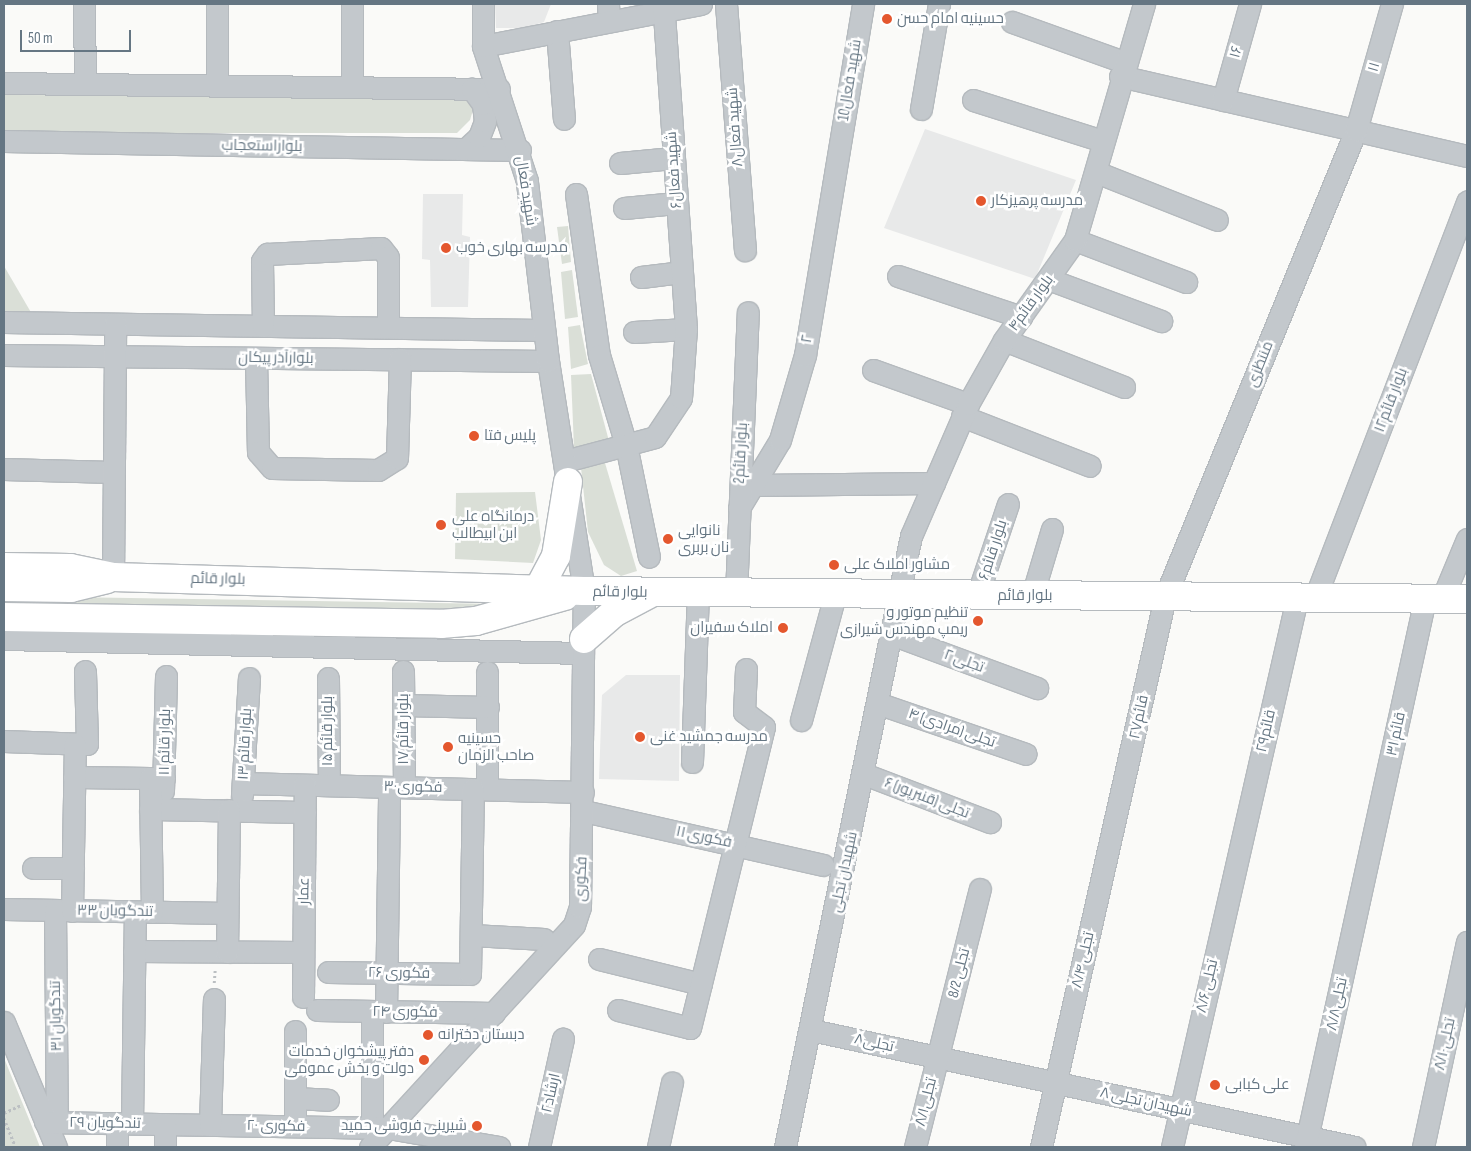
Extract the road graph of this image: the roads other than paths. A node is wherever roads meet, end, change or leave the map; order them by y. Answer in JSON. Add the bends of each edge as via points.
{"nodes":[{"id":1,"x":84,"y":4,"type":"edge"},
{"id":2,"x":217,"y":4,"type":"edge"},
{"id":3,"x":352,"y":4,"type":"edge"},
{"id":4,"x":483,"y":4,"type":"edge"},
{"id":5,"x":701,"y":4,"type":"edge"},
{"id":6,"x":726,"y":4,"type":"edge"},
{"id":7,"x":863,"y":4,"type":"edge"},
{"id":8,"x":939,"y":4,"type":"edge"},
{"id":9,"x":1144,"y":4,"type":"edge"},
{"id":10,"x":1250,"y":4,"type":"edge"},
{"id":11,"x":1392,"y":4,"type":"edge"},
{"id":12,"x":663,"y":7,"type":"edge"},
{"id":13,"x":608,"y":12,"type":"edge"},
{"id":14,"x":1012,"y":22,"type":"dead end"},
{"id":15,"x":557,"y":31,"type":"junction"},
{"id":16,"x":482,"y":46,"type":"junction"},
{"id":17,"x":1122,"y":69,"type":"junction"},
{"id":18,"x":4,"y":84,"type":"edge"},
{"id":19,"x":84,"y":84,"type":"junction"},
{"id":20,"x":217,"y":86,"type":"junction"},
{"id":21,"x":352,"y":87,"type":"junction"},
{"id":22,"x":472,"y":89,"type":"junction"},
{"id":23,"x":499,"y":89,"type":"junction"},
{"id":24,"x":973,"y":100,"type":"dead end"},
{"id":25,"x":1224,"y":100,"type":"junction"},
{"id":26,"x":921,"y":109,"type":"dead end"},
{"id":27,"x":564,"y":120,"type":"dead end"},
{"id":28,"x":1356,"y":130,"type":"junction"},
{"id":29,"x":4,"y":141,"type":"edge"},
{"id":30,"x":1103,"y":141,"type":"junction"},
{"id":31,"x":466,"y":149,"type":"junction"},
{"id":32,"x":520,"y":150,"type":"junction"},
{"id":33,"x":838,"y":156,"type":"joint"},
{"id":34,"x":1467,"y":156,"type":"edge"},
{"id":35,"x":673,"y":158,"type":"junction"},
{"id":36,"x":620,"y":163,"type":"dead end"},
{"id":37,"x":1096,"y":172,"type":"junction"},
{"id":38,"x":576,"y":194,"type":"dead end"},
{"id":39,"x":1467,"y":201,"type":"edge"},
{"id":40,"x":676,"y":203,"type":"junction"},
{"id":41,"x":624,"y":208,"type":"dead end"},
{"id":42,"x":1217,"y":220,"type":"dead end"},
{"id":43,"x":1075,"y":240,"type":"junction"},
{"id":44,"x":744,"y":250,"type":"dead end"},
{"id":45,"x":681,"y":272,"type":"junction"},
{"id":46,"x":898,"y":276,"type":"dead end"},
{"id":47,"x":641,"y":277,"type":"dead end"},
{"id":48,"x":1048,"y":279,"type":"junction"},
{"id":49,"x":1186,"y":282,"type":"dead end"},
{"id":50,"x":748,"y":312,"type":"dead end"},
{"id":51,"x":1021,"y":317,"type":"junction"},
{"id":52,"x":1161,"y":321,"type":"dead end"},
{"id":53,"x":4,"y":322,"type":"edge"},
{"id":54,"x":115,"y":324,"type":"junction"},
{"id":55,"x":263,"y":326,"type":"junction"},
{"id":56,"x":304,"y":327,"type":"junction"},
{"id":57,"x":388,"y":327,"type":"junction"},
{"id":58,"x":447,"y":328,"type":"junction"},
{"id":59,"x":686,"y":329,"type":"junction"},
{"id":60,"x":544,"y":330,"type":"junction"},
{"id":61,"x":634,"y":332,"type":"dead end"},
{"id":62,"x":1004,"y":340,"type":"junction"},
{"id":63,"x":4,"y":355,"type":"edge"},
{"id":64,"x":114,"y":356,"type":"junction"},
{"id":65,"x":256,"y":358,"type":"junction"},
{"id":66,"x":306,"y":358,"type":"junction"},
{"id":67,"x":400,"y":359,"type":"junction"},
{"id":68,"x":450,"y":360,"type":"junction"},
{"id":69,"x":548,"y":361,"type":"junction"},
{"id":70,"x":873,"y":370,"type":"dead end"},
{"id":71,"x":1124,"y":387,"type":"dead end"},
{"id":72,"x":965,"y":410,"type":"junction"},
{"id":73,"x":626,"y":445,"type":"junction"},
{"id":74,"x":1090,"y":466,"type":"dead end"},
{"id":75,"x":4,"y":469,"type":"edge"},
{"id":76,"x":114,"y":472,"type":"junction"},
{"id":77,"x":566,"y":472,"type":"junction"},
{"id":78,"x":934,"y":483,"type":"junction"},
{"id":79,"x":752,"y":485,"type":"junction"},
{"id":80,"x":1008,"y":504,"type":"dead end"},
{"id":81,"x":739,"y":508,"type":"junction"},
{"id":82,"x":1052,"y":529,"type":"dead end"},
{"id":83,"x":1467,"y":539,"type":"edge"},
{"id":84,"x":649,"y":557,"type":"dead end"},
{"id":85,"x":4,"y":567,"type":"edge"},
{"id":86,"x":113,"y":577,"type":"junction"},
{"id":87,"x":4,"y":587,"type":"edge"},
{"id":88,"x":538,"y":588,"type":"junction"},
{"id":89,"x":584,"y":591,"type":"junction"},
{"id":90,"x":652,"y":592,"type":"junction"},
{"id":91,"x":698,"y":594,"type":"junction"},
{"id":92,"x":736,"y":594,"type":"junction"},
{"id":93,"x":835,"y":594,"type":"junction"},
{"id":94,"x":898,"y":595,"type":"junction"},
{"id":95,"x":977,"y":596,"type":"junction"},
{"id":96,"x":1032,"y":596,"type":"junction"},
{"id":97,"x":1165,"y":597,"type":"junction"},
{"id":98,"x":1306,"y":598,"type":"junction"},
{"id":99,"x":1445,"y":599,"type":"edge"},
{"id":100,"x":4,"y":617,"type":"edge"},
{"id":101,"x":117,"y":619,"type":"junction"},
{"id":102,"x":891,"y":634,"type":"junction"},
{"id":103,"x":4,"y":639,"type":"edge"},
{"id":104,"x":83,"y":641,"type":"junction"},
{"id":105,"x":583,"y":646,"type":"junction"},
{"id":106,"x":746,"y":669,"type":"dead end"},
{"id":107,"x":85,"y":671,"type":"dead end"},
{"id":108,"x":403,"y":671,"type":"dead end"},
{"id":109,"x":487,"y":672,"type":"dead end"},
{"id":110,"x":166,"y":676,"type":"dead end"},
{"id":111,"x":249,"y":678,"type":"dead end"},
{"id":112,"x":328,"y":678,"type":"dead end"},
{"id":113,"x":1038,"y":688,"type":"dead end"},
{"id":114,"x":878,"y":703,"type":"junction"},
{"id":115,"x":404,"y":705,"type":"junction"},
{"id":116,"x":488,"y":707,"type":"junction"},
{"id":117,"x":801,"y":720,"type":"dead end"},
{"id":118,"x":4,"y":742,"type":"edge"},
{"id":119,"x":81,"y":744,"type":"junction"},
{"id":120,"x":1026,"y":754,"type":"dead end"},
{"id":121,"x":692,"y":762,"type":"dead end"},
{"id":122,"x":864,"y":774,"type":"junction"},
{"id":123,"x":74,"y":777,"type":"junction"},
{"id":124,"x":157,"y":778,"type":"junction"},
{"id":125,"x":243,"y":783,"type":"junction"},
{"id":126,"x":305,"y":784,"type":"junction"},
{"id":127,"x":328,"y":785,"type":"junction"},
{"id":128,"x":396,"y":787,"type":"junction"},
{"id":129,"x":480,"y":789,"type":"junction"},
{"id":130,"x":583,"y":802,"type":"junction"},
{"id":131,"x":156,"y":809,"type":"junction"},
{"id":132,"x":235,"y":810,"type":"junction"},
{"id":133,"x":305,"y":812,"type":"junction"},
{"id":134,"x":990,"y":822,"type":"dead end"},
{"id":135,"x":1113,"y":836,"type":"joint"},
{"id":136,"x":737,"y":845,"type":"junction"},
{"id":137,"x":1234,"y":863,"type":"joint"},
{"id":138,"x":823,"y":865,"type":"dead end"},
{"id":139,"x":33,"y":868,"type":"dead end"},
{"id":140,"x":73,"y":868,"type":"junction"},
{"id":141,"x":1366,"y":870,"type":"joint"},
{"id":142,"x":980,"y":889,"type":"dead end"},
{"id":143,"x":4,"y":910,"type":"edge"},
{"id":144,"x":63,"y":911,"type":"junction"},
{"id":145,"x":144,"y":912,"type":"junction"},
{"id":146,"x":227,"y":913,"type":"junction"},
{"id":147,"x":472,"y":935,"type":"junction"},
{"id":148,"x":544,"y":939,"type":"dead end"},
{"id":149,"x":1467,"y":942,"type":"edge"},
{"id":150,"x":134,"y":951,"type":"junction"},
{"id":151,"x":221,"y":952,"type":"junction"},
{"id":152,"x":303,"y":952,"type":"junction"},
{"id":153,"x":599,"y":959,"type":"dead end"},
{"id":154,"x":328,"y":972,"type":"dead end"},
{"id":155,"x":387,"y":972,"type":"junction"},
{"id":156,"x":701,"y":984,"type":"junction"},
{"id":157,"x":214,"y":999,"type":"road end"},
{"id":158,"x":310,"y":1004,"type":"joint"},
{"id":159,"x":618,"y":1010,"type":"dead end"},
{"id":160,"x":379,"y":1011,"type":"junction"},
{"id":161,"x":494,"y":1014,"type":"junction"},
{"id":162,"x":4,"y":1022,"type":"edge"},
{"id":163,"x":811,"y":1030,"type":"junction"},
{"id":164,"x":295,"y":1031,"type":"dead end"},
{"id":165,"x":563,"y":1039,"type":"dead end"},
{"id":166,"x":937,"y":1057,"type":"junction"},
{"id":167,"x":672,"y":1082,"type":"dead end"},
{"id":168,"x":1054,"y":1083,"type":"junction"},
{"id":169,"x":295,"y":1098,"type":"junction"},
{"id":170,"x":328,"y":1100,"type":"dead end"},
{"id":171,"x":1180,"y":1109,"type":"junction"},
{"id":172,"x":51,"y":1122,"type":"junction"},
{"id":173,"x":125,"y":1123,"type":"junction"},
{"id":174,"x":165,"y":1124,"type":"junction"},
{"id":175,"x":210,"y":1125,"type":"junction"},
{"id":176,"x":294,"y":1126,"type":"junction"},
{"id":177,"x":377,"y":1134,"type":"edge"},
{"id":178,"x":1306,"y":1143,"type":"edge"},
{"id":179,"x":471,"y":1145,"type":"edge"},
{"id":180,"x":56,"y":1147,"type":"edge"},
{"id":181,"x":117,"y":1147,"type":"edge"},
{"id":182,"x":165,"y":1147,"type":"edge"},
{"id":183,"x":499,"y":1147,"type":"edge"},
{"id":184,"x":539,"y":1147,"type":"edge"},
{"id":185,"x":658,"y":1147,"type":"edge"},
{"id":186,"x":785,"y":1147,"type":"edge"},
{"id":187,"x":915,"y":1147,"type":"edge"},
{"id":188,"x":1041,"y":1147,"type":"edge"},
{"id":189,"x":1172,"y":1147,"type":"edge"},
{"id":190,"x":1355,"y":1147,"type":"edge"},
{"id":191,"x":1423,"y":1147,"type":"edge"}],
"edges":[{"from":1,"to":19,"type":"street"},
{"from":2,"to":20,"type":"street"},
{"from":3,"to":21,"type":"street"},
{"from":4,"to":16,"type":"street"},
{"from":5,"to":12,"type":"street"},
{"from":6,"to":44,"type":"street","name":"شهید فعال۸"},
{"from":7,"to":33,"type":"street","name":"10شهید فعال"},
{"from":8,"to":26,"type":"street"},
{"from":9,"to":17,"type":"street","name":"بلوار قائم۴"},
{"from":10,"to":25,"type":"street","name":"۱۶"},
{"from":11,"to":28,"type":"street","name":"۱۱"},
{"from":12,"to":13,"type":"street"},
{"from":12,"to":35,"type":"street","name":"شهید فعال۶"},
{"from":13,"to":15,"type":"street"},
{"from":14,"to":17,"type":"street"},
{"from":15,"to":16,"type":"street"},
{"from":15,"to":27,"type":"street"},
{"from":16,"to":23,"type":"street","name":"شهید فعال"},
{"from":17,"to":25,"type":"street"},
{"from":17,"to":30,"type":"street","name":"بلوار قائم۴"},
{"from":18,"to":19,"type":"street"},
{"from":19,"to":20,"type":"street"},
{"from":20,"to":21,"type":"street"},
{"from":21,"to":22,"type":"street"},
{"from":22,"to":23,"type":"street"},
{"from":22,"to":31,"type":"street","via":[[482,104],[485,121],[479,137]]},
{"from":23,"to":32,"type":"street","name":"شهید فعال"},
{"from":24,"to":30,"type":"street"},
{"from":25,"to":28,"type":"street"},
{"from":28,"to":34,"type":"street"},
{"from":28,"to":97,"type":"street","name":"منتظزی"},
{"from":29,"to":31,"type":"street","name":"بلواراستعجاب"},
{"from":30,"to":37,"type":"street","name":"بلوار قائم۴"},
{"from":31,"to":32,"type":"street","name":"بلواراستعجاب"},
{"from":32,"to":60,"type":"street","name":"شهید فعال"},
{"from":33,"to":79,"type":"street","name":"۲","via":[[802,364],[780,440]]},
{"from":35,"to":36,"type":"street"},
{"from":35,"to":40,"type":"street","name":"شهید فعال۶"},
{"from":37,"to":42,"type":"street"},
{"from":37,"to":43,"type":"street","name":"بلوار قائم۴"},
{"from":38,"to":73,"type":"street","via":[[599,355]]},
{"from":39,"to":98,"type":"street","name":"بلوار قائم۱۲"},
{"from":40,"to":41,"type":"street"},
{"from":40,"to":45,"type":"street","name":"شهید فعال۶"},
{"from":43,"to":48,"type":"street","name":"بلوار قائم۴"},
{"from":43,"to":49,"type":"street"},
{"from":45,"to":47,"type":"street"},
{"from":45,"to":59,"type":"street","name":"شهید فعال۶"},
{"from":46,"to":51,"type":"street"},
{"from":48,"to":51,"type":"street","name":"بلوار قائم۴"},
{"from":48,"to":52,"type":"street"},
{"from":50,"to":81,"type":"street","name":"2بلوار قائم"},
{"from":51,"to":62,"type":"street","name":"بلوار قائم۴"},
{"from":53,"to":54,"type":"street"},
{"from":54,"to":55,"type":"street"},
{"from":54,"to":64,"type":"street"},
{"from":55,"to":56,"type":"street"},
{"from":55,"to":57,"type":"street","via":[[262,260],[267,254],[382,248],[388,256]]},
{"from":56,"to":57,"type":"street"},
{"from":56,"to":66,"type":"street"},
{"from":57,"to":58,"type":"street"},
{"from":58,"to":60,"type":"street"},
{"from":58,"to":68,"type":"street"},
{"from":59,"to":61,"type":"street"},
{"from":59,"to":73,"type":"street","name":"شهید فعال۶","via":[[682,398],[655,437]]},
{"from":60,"to":69,"type":"street","name":"شهید فعال"},
{"from":62,"to":71,"type":"street"},
{"from":62,"to":72,"type":"street","name":"بلوار قائم۴"},
{"from":63,"to":64,"type":"street","name":"بلوارآذر پیکان"},
{"from":64,"to":65,"type":"street","name":"بلوارآذر پیکان"},
{"from":64,"to":76,"type":"street"},
{"from":65,"to":66,"type":"street","name":"بلوارآذر پیکان"},
{"from":65,"to":67,"type":"street","via":[[258,452],[272,468],[378,470],[396,458]]},
{"from":66,"to":67,"type":"street","name":"بلوارآذر پیکان"},
{"from":67,"to":68,"type":"street","name":"بلوارآذر پیکان"},
{"from":68,"to":69,"type":"street","name":"بلوارآذر پیکان"},
{"from":69,"to":77,"type":"street","name":"شهید فعال"},
{"from":70,"to":72,"type":"street"},
{"from":72,"to":74,"type":"street"},
{"from":72,"to":78,"type":"street","name":"بلوار قائم۴"},
{"from":73,"to":77,"type":"street","name":"شهید فعال۶"},
{"from":73,"to":84,"type":"street"},
{"from":75,"to":76,"type":"street"},
{"from":76,"to":86,"type":"street"},
{"from":77,"to":88,"type":"main road","via":[[556,556]]},
{"from":77,"to":89,"type":"street","name":"شهید فعال"},
{"from":78,"to":79,"type":"street"},
{"from":78,"to":94,"type":"street","name":"بلوار قائم۴","via":[[911,536]]},
{"from":79,"to":81,"type":"street","name":"۲"},
{"from":80,"to":95,"type":"street","name":"بلوار قائم۶"},
{"from":81,"to":92,"type":"street","name":"2بلوار قائم"},
{"from":82,"to":96,"type":"street"},
{"from":83,"to":99,"type":"street","name":"قائم ۳۱"},
{"from":85,"to":86,"type":"main road","name":"بلوار قائم","via":[[70,568]]},
{"from":86,"to":87,"type":"main road","via":[[71,588]]},
{"from":86,"to":88,"type":"main road","name":"بلوار قائم"},
{"from":88,"to":89,"type":"main road","name":"بلوار قائم"},
{"from":89,"to":90,"type":"main road","name":"بلوار قائم"},
{"from":89,"to":101,"type":"main road","name":"بلوار قائم","via":[[476,621],[441,624]]},
{"from":89,"to":105,"type":"street","name":"فکوری"},
{"from":90,"to":91,"type":"main road","name":"بلوار قائم"},
{"from":90,"to":105,"type":"main road","via":[[615,612]]},
{"from":91,"to":92,"type":"main road","name":"بلوار قائم"},
{"from":91,"to":121,"type":"street"},
{"from":92,"to":93,"type":"main road","name":"بلوار قائم"},
{"from":93,"to":94,"type":"main road","name":"بلوار قائم"},
{"from":93,"to":117,"type":"street"},
{"from":94,"to":95,"type":"main road","name":"بلوار قائم"},
{"from":94,"to":102,"type":"street","name":"شهیدان تجلی"},
{"from":95,"to":96,"type":"main road","name":"بلوار قائم"},
{"from":96,"to":97,"type":"main road","name":"بلوار قائم"},
{"from":97,"to":98,"type":"main road","name":"بلوار قائم"},
{"from":97,"to":135,"type":"street","name":"قائم۲۷"},
{"from":98,"to":99,"type":"main road","name":"بلوار قائم"},
{"from":98,"to":137,"type":"street","name":"قائم۲۹"},
{"from":99,"to":141,"type":"street","name":"قائم ۳۱"},
{"from":100,"to":101,"type":"main road","name":"بلوار قائم"},
{"from":101,"to":104,"type":"street"},
{"from":102,"to":113,"type":"street","name":"۲ تجلی"},
{"from":102,"to":114,"type":"street","name":"شهیدان تجلی"},
{"from":103,"to":104,"type":"street"},
{"from":104,"to":105,"type":"street"},
{"from":105,"to":130,"type":"street","name":"فکوری"},
{"from":106,"to":136,"type":"street","via":[[744,712],[764,726]]},
{"from":107,"to":119,"type":"street","name":"۳۱ تندگویان"},
{"from":108,"to":115,"type":"street","name":"بلوار قائم ۱۷"},
{"from":109,"to":116,"type":"street"},
{"from":110,"to":124,"type":"street","name":"بلوار قائم ۱۱"},
{"from":111,"to":125,"type":"street","name":"بلوار قائم ۱۳"},
{"from":112,"to":127,"type":"street","name":"بلوار قائم ۱۵"},
{"from":114,"to":120,"type":"street","name":"۴ تجلی (مرادی)"},
{"from":114,"to":122,"type":"street","name":"شهیدان تجلی"},
{"from":115,"to":116,"type":"street"},
{"from":115,"to":128,"type":"street","name":"بلوار قائم ۱۷"},
{"from":116,"to":129,"type":"street"},
{"from":118,"to":119,"type":"street"},
{"from":119,"to":123,"type":"street","name":"۳۱ تندگویان"},
{"from":122,"to":134,"type":"street","name":"۶ تجلی (قنبرپور)"},
{"from":122,"to":163,"type":"street","name":"شهیدان تجلی"},
{"from":123,"to":124,"type":"street"},
{"from":123,"to":140,"type":"street","name":"۳۱ تندگویان"},
{"from":124,"to":131,"type":"street","name":"بلوار قائم ۱۱"},
{"from":125,"to":126,"type":"street","name":"فکوری۳۰"},
{"from":125,"to":132,"type":"street","name":"بلوار قائم ۱۳"},
{"from":126,"to":127,"type":"street","name":"فکوری۳۰"},
{"from":126,"to":133,"type":"street","name":"عمار"},
{"from":127,"to":128,"type":"street","name":"فکوری۳۰"},
{"from":128,"to":129,"type":"street","name":"فکوری۳۰"},
{"from":128,"to":155,"type":"street","name":"بلوار قائم ۱۷"},
{"from":129,"to":130,"type":"street","name":"فکوری۳۰"},
{"from":129,"to":147,"type":"street"},
{"from":130,"to":136,"type":"street","name":"فکوری ۱۱"},
{"from":130,"to":161,"type":"street","name":"فکوری","via":[[580,907],[574,925]]},
{"from":131,"to":132,"type":"street"},
{"from":131,"to":145,"type":"street","name":"بلوار قائم ۱۱"},
{"from":132,"to":133,"type":"street"},
{"from":132,"to":146,"type":"street","name":"بلوار قائم ۱۳"},
{"from":133,"to":152,"type":"street","name":"عمار"},
{"from":135,"to":168,"type":"street","name":"۸/۴ تجلی"},
{"from":136,"to":138,"type":"street","name":"فکوری ۱۱"},
{"from":136,"to":156,"type":"street"},
{"from":137,"to":171,"type":"street","name":"تجلی ۸/۶"},
{"from":139,"to":140,"type":"street"},
{"from":140,"to":144,"type":"street","name":"۳۱ تندگویان"},
{"from":141,"to":178,"type":"street","name":"تجلی۸/۸"},
{"from":142,"to":166,"type":"street","name":"8/2 تجلی"},
{"from":143,"to":144,"type":"street","name":"۳۳ تندگویان"},
{"from":144,"to":145,"type":"street","name":"۳۳ تندگویان"},
{"from":144,"to":172,"type":"street","name":"۳۱ تندگویان"},
{"from":145,"to":146,"type":"street","name":"۳۳ تندگویان"},
{"from":145,"to":150,"type":"street","name":"بلوار قائم ۱۱"},
{"from":146,"to":151,"type":"street","name":"بلوار قائم ۱۳"},
{"from":147,"to":148,"type":"street"},
{"from":147,"to":155,"type":"street","name":"فکوری ۲۶","via":[[470,974]]},
{"from":149,"to":191,"type":"street","name":"تجلی۸/۱۰"},
{"from":150,"to":151,"type":"street"},
{"from":150,"to":173,"type":"street","name":"بلوار قائم ۱۱"},
{"from":151,"to":152,"type":"street"},
{"from":152,"to":158,"type":"street","name":"عمار"},
{"from":153,"to":156,"type":"street"},
{"from":154,"to":155,"type":"street","name":"فکوری ۲۶"},
{"from":155,"to":160,"type":"street","name":"بلوار قائم ۱۷"},
{"from":156,"to":159,"type":"street","via":[[690,1028]]},
{"from":157,"to":175,"type":"street"},
{"from":158,"to":160,"type":"street","name":"فکوری ۲۴"},
{"from":160,"to":161,"type":"street","name":"فکوری ۲۴"},
{"from":160,"to":177,"type":"street","name":"بلوار قائم ۱۷"},
{"from":161,"to":177,"type":"street","name":"فکوری"},
{"from":162,"to":172,"type":"street"},
{"from":163,"to":166,"type":"street","name":"تجلی۸"},
{"from":163,"to":186,"type":"street","name":"شهیدان تجلی"},
{"from":164,"to":169,"type":"street"},
{"from":165,"to":184,"type":"street","name":"۲ارشاد"},
{"from":166,"to":168,"type":"street","name":"شهیدان تجلی ۸"},
{"from":166,"to":187,"type":"street","name":"تجلی۸/۱"},
{"from":167,"to":185,"type":"street"},
{"from":168,"to":171,"type":"street","name":"شهیدان تجلی ۸"},
{"from":168,"to":188,"type":"street","name":"۸/۴ تجلی"},
{"from":169,"to":170,"type":"street"},
{"from":169,"to":176,"type":"street"},
{"from":171,"to":178,"type":"street","name":"شهیدان تجلی ۸"},
{"from":171,"to":189,"type":"street","name":"تجلی ۸/۶"},
{"from":172,"to":173,"type":"street","name":"۲۹ تندگویان"},
{"from":172,"to":180,"type":"street"},
{"from":173,"to":174,"type":"street","name":"۲۹ تندگویان"},
{"from":173,"to":181,"type":"street","name":"بلوار قائم ۱۱"},
{"from":174,"to":175,"type":"street","name":"فکوری ۲۰"},
{"from":174,"to":182,"type":"street"},
{"from":175,"to":176,"type":"street","name":"فکوری ۲۰"},
{"from":176,"to":177,"type":"street","name":"فکوری ۲۰"},
{"from":177,"to":179,"type":"street","name":"فکوری ۲۰"},
{"from":178,"to":190,"type":"street","name":"شهیدان تجلی ۸"},
{"from":179,"to":183,"type":"street","name":"فکوری ۲۰"}]}
